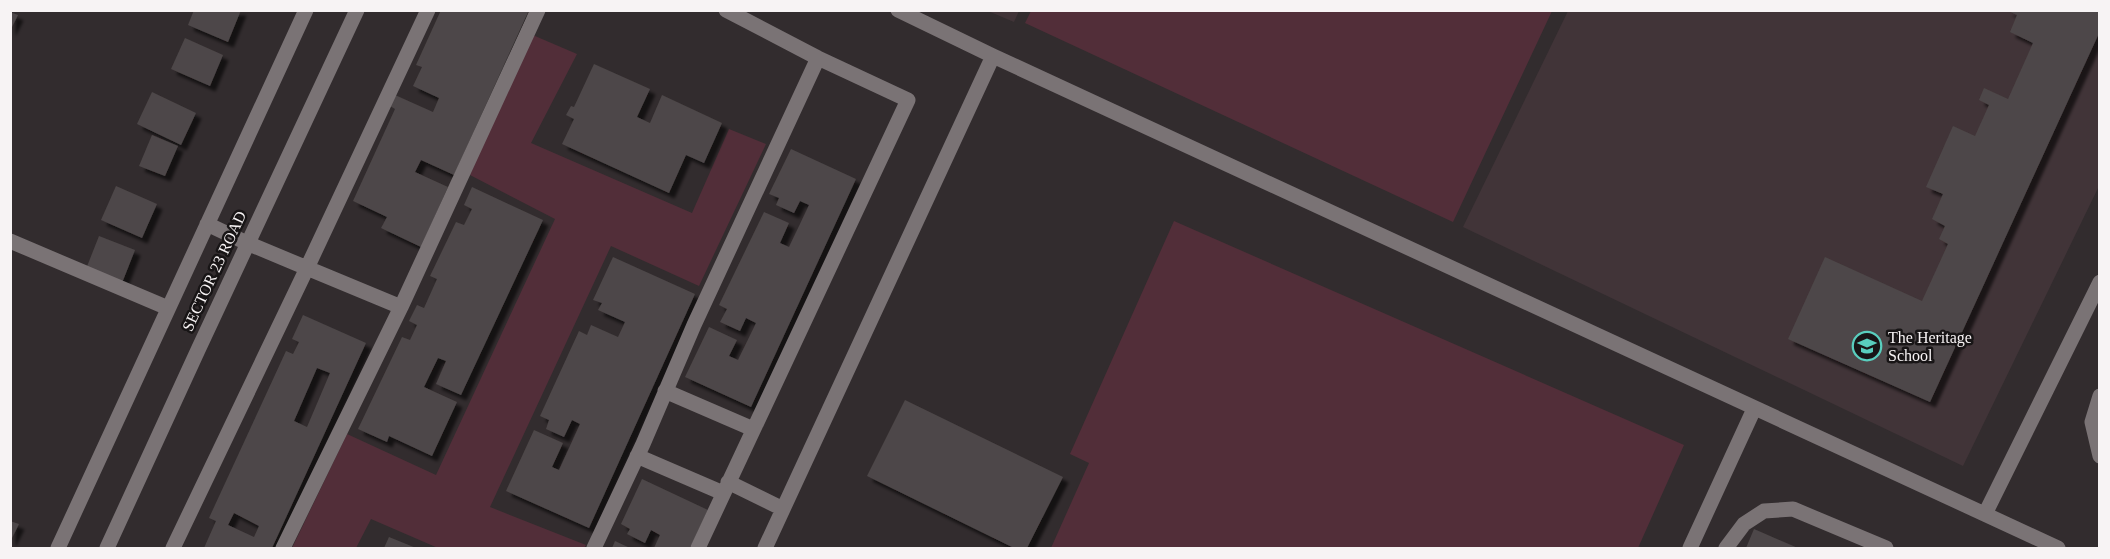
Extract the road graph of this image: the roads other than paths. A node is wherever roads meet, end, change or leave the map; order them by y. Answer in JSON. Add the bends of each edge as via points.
{"nodes":[{"id":1,"x":306,"y":10,"type":"edge"},
{"id":2,"x":357,"y":10,"type":"edge"},
{"id":3,"x":428,"y":10,"type":"edge"},
{"id":4,"x":538,"y":10,"type":"edge"},
{"id":5,"x":726,"y":10,"type":"edge"},
{"id":6,"x":898,"y":10,"type":"edge"},
{"id":7,"x":993,"y":56,"type":"junction"},
{"id":8,"x":819,"y":58,"type":"junction"},
{"id":9,"x":207,"y":224,"type":"junction"},
{"id":10,"x":10,"y":241,"type":"edge"},
{"id":11,"x":247,"y":243,"type":"junction"},
{"id":12,"x":307,"y":268,"type":"junction"},
{"id":13,"x":2100,"y":282,"type":"edge"},
{"id":14,"x":401,"y":307,"type":"junction"},
{"id":15,"x":168,"y":308,"type":"junction"},
{"id":16,"x":665,"y":391,"type":"junction"},
{"id":17,"x":2100,"y":396,"type":"edge"},
{"id":18,"x":1754,"y":410,"type":"junction"},
{"id":19,"x":753,"y":429,"type":"junction"},
{"id":20,"x":637,"y":456,"type":"junction"},
{"id":21,"x":2100,"y":456,"type":"edge"},
{"id":22,"x":726,"y":488,"type":"junction"},
{"id":23,"x":783,"y":509,"type":"junction"},
{"id":24,"x":1985,"y":513,"type":"junction"},
{"id":25,"x":1854,"y":542,"type":"edge"},
{"id":26,"x":58,"y":549,"type":"edge"},
{"id":27,"x":107,"y":549,"type":"edge"},
{"id":28,"x":173,"y":549,"type":"edge"},
{"id":29,"x":283,"y":549,"type":"edge"},
{"id":30,"x":594,"y":549,"type":"edge"},
{"id":31,"x":698,"y":549,"type":"edge"},
{"id":32,"x":765,"y":549,"type":"edge"},
{"id":33,"x":1690,"y":549,"type":"edge"},
{"id":34,"x":1726,"y":549,"type":"edge"},
{"id":35,"x":1886,"y":549,"type":"edge"},
{"id":36,"x":2058,"y":549,"type":"edge"}],
"edges":[{"from":1,"to":9,"type":"street","name":"SECTOR 23 ROAD"},
{"from":2,"to":11,"type":"street","name":"SECTOR 23 ROAD"},
{"from":3,"to":12,"type":"street"},
{"from":4,"to":14,"type":"street"},
{"from":5,"to":8,"type":"street"},
{"from":6,"to":7,"type":"street"},
{"from":7,"to":18,"type":"street"},
{"from":7,"to":23,"type":"street"},
{"from":8,"to":16,"type":"street"},
{"from":8,"to":19,"type":"street","via":[[908,100]]},
{"from":9,"to":11,"type":"street"},
{"from":9,"to":15,"type":"street","name":"SECTOR 23 ROAD"},
{"from":10,"to":15,"type":"street"},
{"from":11,"to":12,"type":"street"},
{"from":11,"to":27,"type":"street","name":"SECTOR 23 ROAD"},
{"from":12,"to":14,"type":"street"},
{"from":12,"to":28,"type":"street"},
{"from":13,"to":24,"type":"street"},
{"from":14,"to":29,"type":"street"},
{"from":15,"to":26,"type":"street","name":"SECTOR 23 ROAD"},
{"from":16,"to":19,"type":"street"},
{"from":16,"to":20,"type":"street"},
{"from":17,"to":21,"type":"street","via":[[2092,422]]},
{"from":18,"to":24,"type":"street"},
{"from":18,"to":33,"type":"street"},
{"from":19,"to":22,"type":"street"},
{"from":20,"to":22,"type":"street"},
{"from":20,"to":30,"type":"street"},
{"from":22,"to":23,"type":"street"},
{"from":22,"to":31,"type":"street"},
{"from":23,"to":32,"type":"street"},
{"from":24,"to":36,"type":"street"},
{"from":25,"to":34,"type":"street","via":[[1792,509],[1764,511],[1744,524]]},
{"from":25,"to":35,"type":"street"}]}
